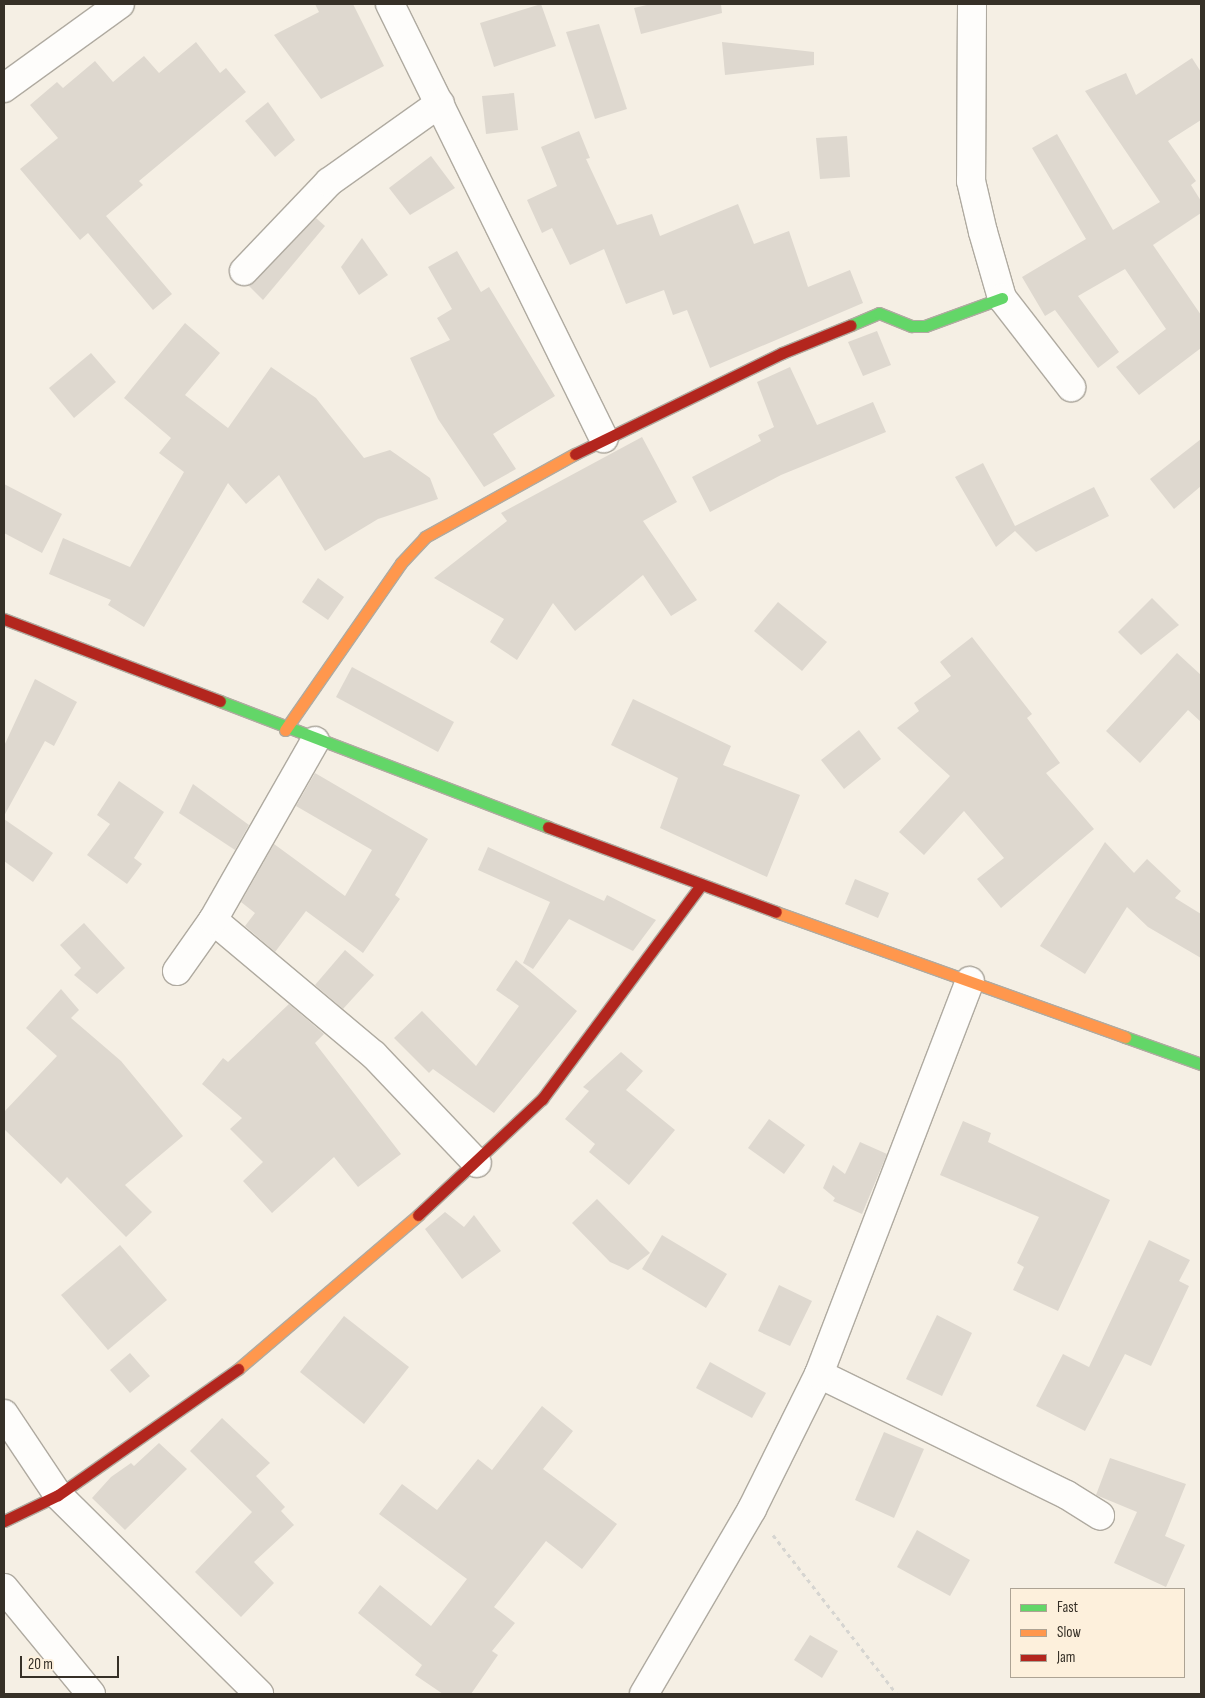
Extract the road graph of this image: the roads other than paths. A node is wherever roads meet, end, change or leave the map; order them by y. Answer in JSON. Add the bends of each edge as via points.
{"nodes":[{"id":1,"x":120,"y":4,"type":"edge"},
{"id":2,"x":390,"y":4,"type":"edge"},
{"id":3,"x":972,"y":4,"type":"edge"},
{"id":4,"x":4,"y":88,"type":"edge"},
{"id":5,"x":440,"y":103,"type":"junction"},
{"id":6,"x":244,"y":271,"type":"dead end"},
{"id":7,"x":1002,"y":298,"type":"junction"},
{"id":8,"x":1071,"y":387,"type":"dead end"},
{"id":9,"x":604,"y":438,"type":"junction"},
{"id":10,"x":4,"y":619,"type":"edge"},
{"id":11,"x":285,"y":730,"type":"junction"},
{"id":12,"x":315,"y":741,"type":"junction"},
{"id":13,"x":701,"y":885,"type":"junction"},
{"id":14,"x":213,"y":920,"type":"junction"},
{"id":15,"x":176,"y":971,"type":"dead end"},
{"id":16,"x":970,"y":981,"type":"junction"},
{"id":17,"x":1201,"y":1064,"type":"edge"},
{"id":18,"x":477,"y":1163,"type":"junction"},
{"id":19,"x":818,"y":1374,"type":"junction"},
{"id":20,"x":4,"y":1414,"type":"edge"},
{"id":21,"x":58,"y":1495,"type":"junction"},
{"id":22,"x":1100,"y":1516,"type":"dead end"},
{"id":23,"x":4,"y":1521,"type":"edge"},
{"id":24,"x":4,"y":1588,"type":"edge"},
{"id":25,"x":91,"y":1694,"type":"edge"},
{"id":26,"x":259,"y":1694,"type":"edge"},
{"id":27,"x":644,"y":1694,"type":"edge"}],
"edges":[{"from":1,"to":4,"type":"street"},
{"from":2,"to":5,"type":"street"},
{"from":3,"to":7,"type":"street","via":[[971,181]]},
{"from":5,"to":6,"type":"street","via":[[329,182]]},
{"from":5,"to":9,"type":"street"},
{"from":7,"to":8,"type":"street"},
{"from":7,"to":9,"type":"street","via":[[925,326],[912,326],[878,313],[782,352]]},
{"from":9,"to":11,"type":"street","via":[[425,537],[401,563]]},
{"from":10,"to":11,"type":"street"},
{"from":11,"to":12,"type":"street"},
{"from":12,"to":13,"type":"street"},
{"from":12,"to":14,"type":"street"},
{"from":13,"to":16,"type":"street"},
{"from":13,"to":18,"type":"street","via":[[542,1100]]},
{"from":14,"to":15,"type":"street"},
{"from":14,"to":18,"type":"street","via":[[374,1055]]},
{"from":16,"to":17,"type":"street"},
{"from":16,"to":19,"type":"street"},
{"from":18,"to":21,"type":"street","via":[[257,1356]]},
{"from":19,"to":22,"type":"street","via":[[1067,1494]]},
{"from":19,"to":27,"type":"street","via":[[752,1509]]},
{"from":20,"to":21,"type":"street"},
{"from":21,"to":23,"type":"street"},
{"from":21,"to":26,"type":"street"},
{"from":24,"to":25,"type":"street"}]}
